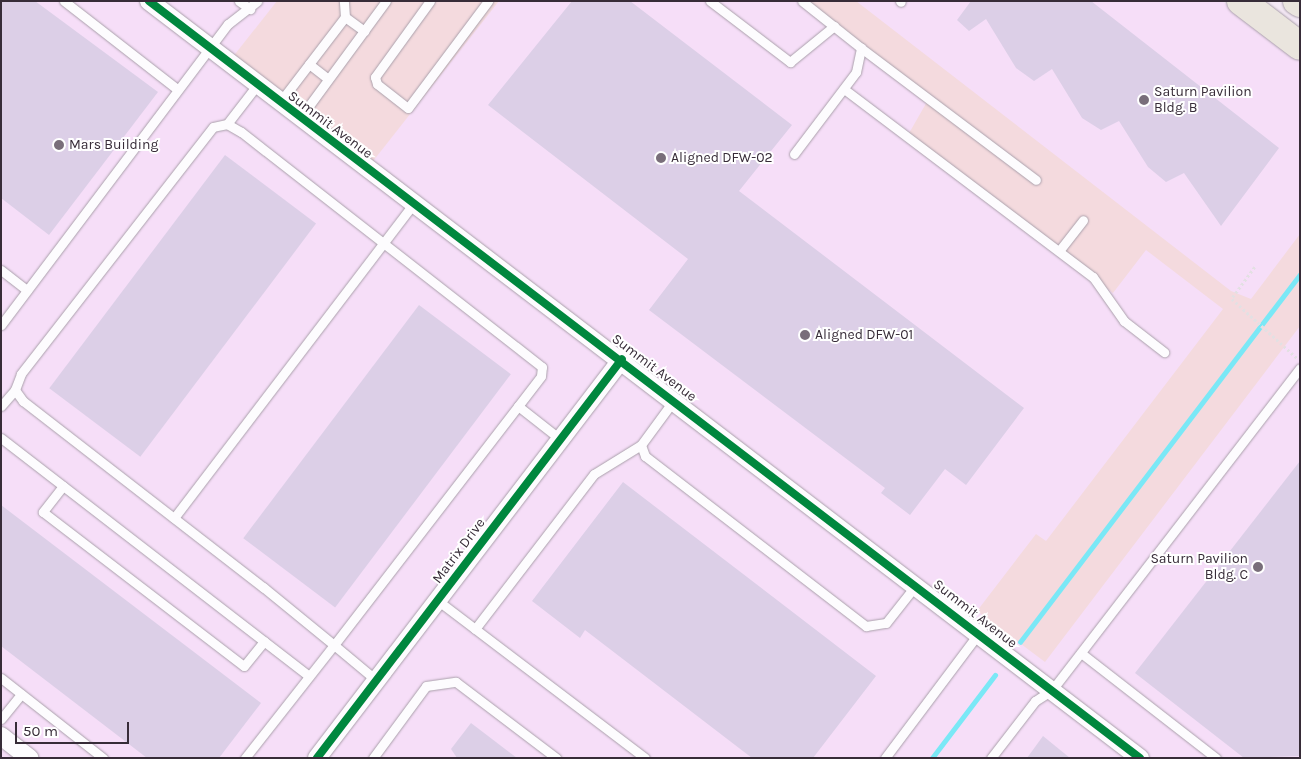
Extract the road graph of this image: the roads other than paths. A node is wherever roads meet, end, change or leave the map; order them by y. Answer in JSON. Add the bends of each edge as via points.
{"nodes":[{"id":1,"x":64,"y":1,"type":"edge"},
{"id":2,"x":150,"y":1,"type":"edge"},
{"id":3,"x":239,"y":1,"type":"edge"},
{"id":4,"x":257,"y":1,"type":"edge"},
{"id":5,"x":344,"y":1,"type":"edge"},
{"id":6,"x":386,"y":1,"type":"edge"},
{"id":7,"x":430,"y":1,"type":"edge"},
{"id":8,"x":488,"y":1,"type":"edge"},
{"id":9,"x":710,"y":1,"type":"edge"},
{"id":10,"x":802,"y":1,"type":"edge"},
{"id":11,"x":1241,"y":1,"type":"edge"},
{"id":12,"x":250,"y":9,"type":"junction"},
{"id":13,"x":344,"y":18,"type":"junction"},
{"id":14,"x":834,"y":26,"type":"junction"},
{"id":15,"x":364,"y":31,"type":"junction"},
{"id":16,"x":1300,"y":46,"type":"edge"},
{"id":17,"x":209,"y":47,"type":"junction"},
{"id":18,"x":861,"y":48,"type":"junction"},
{"id":19,"x":309,"y":64,"type":"junction"},
{"id":20,"x":328,"y":79,"type":"junction"},
{"id":21,"x":257,"y":85,"type":"junction"},
{"id":22,"x":177,"y":89,"type":"junction"},
{"id":23,"x":844,"y":89,"type":"junction"},
{"id":24,"x":280,"y":102,"type":"junction"},
{"id":25,"x":300,"y":118,"type":"junction"},
{"id":26,"x":227,"y":124,"type":"junction"},
{"id":27,"x":794,"y":154,"type":"dead end"},
{"id":28,"x":1036,"y":180,"type":"dead end"},
{"id":29,"x":413,"y":204,"type":"junction"},
{"id":30,"x":1083,"y":220,"type":"dead end"},
{"id":31,"x":383,"y":244,"type":"junction"},
{"id":32,"x":1059,"y":252,"type":"junction"},
{"id":33,"x":1,"y":270,"type":"edge"},
{"id":34,"x":28,"y":290,"type":"junction"},
{"id":35,"x":1,"y":325,"type":"edge"},
{"id":36,"x":1164,"y":352,"type":"dead end"},
{"id":37,"x":622,"y":359,"type":"junction"},
{"id":38,"x":1300,"y":368,"type":"edge"},
{"id":39,"x":15,"y":390,"type":"junction"},
{"id":40,"x":674,"y":399,"type":"junction"},
{"id":41,"x":1,"y":406,"type":"edge"},
{"id":42,"x":518,"y":406,"type":"junction"},
{"id":43,"x":1,"y":438,"type":"edge"},
{"id":44,"x":560,"y":439,"type":"junction"},
{"id":45,"x":641,"y":445,"type":"junction"},
{"id":46,"x":63,"y":486,"type":"junction"},
{"id":47,"x":174,"y":518,"type":"junction"},
{"id":48,"x":916,"y":585,"type":"junction"},
{"id":49,"x":437,"y":600,"type":"junction"},
{"id":50,"x":475,"y":629,"type":"junction"},
{"id":51,"x":979,"y":633,"type":"junction"},
{"id":52,"x":264,"y":641,"type":"junction"},
{"id":53,"x":334,"y":645,"type":"junction"},
{"id":54,"x":1081,"y":654,"type":"junction"},
{"id":55,"x":309,"y":676,"type":"junction"},
{"id":56,"x":1,"y":678,"type":"edge"},
{"id":57,"x":376,"y":680,"type":"junction"},
{"id":58,"x":1052,"y":690,"type":"junction"},
{"id":59,"x":22,"y":694,"type":"junction"},
{"id":60,"x":1,"y":719,"type":"edge"},
{"id":61,"x":1,"y":736,"type":"edge"},
{"id":62,"x":1132,"y":755,"type":"edge"},
{"id":63,"x":29,"y":758,"type":"edge"},
{"id":64,"x":102,"y":758,"type":"edge"},
{"id":65,"x":245,"y":758,"type":"edge"},
{"id":66,"x":317,"y":758,"type":"edge"},
{"id":67,"x":373,"y":758,"type":"edge"},
{"id":68,"x":556,"y":758,"type":"edge"},
{"id":69,"x":645,"y":758,"type":"edge"},
{"id":70,"x":885,"y":758,"type":"edge"},
{"id":71,"x":991,"y":758,"type":"edge"},
{"id":72,"x":1216,"y":758,"type":"edge"}],
"edges":[{"from":1,"to":22,"type":"lane"},
{"from":2,"to":17,"type":"street","name":"Summit Avenue"},
{"from":3,"to":12,"type":"lane"},
{"from":4,"to":12,"type":"lane"},
{"from":5,"to":13,"type":"lane"},
{"from":6,"to":15,"type":"lane"},
{"from":7,"to":8,"type":"lane","via":[[375,77],[376,84],[408,108]]},
{"from":9,"to":14,"type":"lane","via":[[790,62]]},
{"from":10,"to":14,"type":"lane"},
{"from":11,"to":16,"type":"main road"},
{"from":12,"to":17,"type":"lane","via":[[228,24]]},
{"from":13,"to":15,"type":"lane"},
{"from":13,"to":19,"type":"lane"},
{"from":14,"to":18,"type":"lane"},
{"from":15,"to":20,"type":"lane"},
{"from":17,"to":21,"type":"street","name":"Summit Avenue"},
{"from":17,"to":22,"type":"lane"},
{"from":18,"to":23,"type":"lane","via":[[856,72]]},
{"from":18,"to":28,"type":"lane"},
{"from":19,"to":20,"type":"lane"},
{"from":19,"to":24,"type":"lane"},
{"from":20,"to":25,"type":"lane"},
{"from":21,"to":24,"type":"street","name":"Summit Avenue"},
{"from":21,"to":26,"type":"lane"},
{"from":22,"to":34,"type":"lane"},
{"from":23,"to":27,"type":"lane"},
{"from":23,"to":32,"type":"lane"},
{"from":24,"to":25,"type":"street","name":"Summit Avenue"},
{"from":25,"to":29,"type":"street","name":"Summit Avenue"},
{"from":26,"to":31,"type":"lane"},
{"from":26,"to":39,"type":"lane","via":[[213,127],[200,141],[21,374]]},
{"from":29,"to":31,"type":"lane"},
{"from":29,"to":37,"type":"street","name":"Summit Avenue"},
{"from":30,"to":32,"type":"lane"},
{"from":31,"to":42,"type":"lane","via":[[542,367],[541,376]]},
{"from":31,"to":47,"type":"lane"},
{"from":32,"to":36,"type":"lane","via":[[1093,277],[1124,322]]},
{"from":33,"to":34,"type":"lane"},
{"from":34,"to":35,"type":"lane"},
{"from":37,"to":40,"type":"street","name":"Summit Avenue"},
{"from":37,"to":44,"type":"street","name":"Matrix Drive"},
{"from":38,"to":54,"type":"lane"},
{"from":39,"to":41,"type":"lane"},
{"from":39,"to":47,"type":"lane","via":[[23,401]]},
{"from":40,"to":45,"type":"lane"},
{"from":40,"to":48,"type":"street","name":"Summit Avenue"},
{"from":42,"to":44,"type":"lane"},
{"from":42,"to":53,"type":"lane"},
{"from":43,"to":46,"type":"lane"},
{"from":44,"to":49,"type":"street","name":"Matrix Drive"},
{"from":45,"to":48,"type":"lane","via":[[645,456],[866,626],[886,623]]},
{"from":45,"to":50,"type":"lane","via":[[594,474]]},
{"from":46,"to":52,"type":"lane"},
{"from":46,"to":52,"type":"lane","via":[[43,512],[66,530],[244,666]]},
{"from":47,"to":53,"type":"lane"},
{"from":48,"to":51,"type":"street","name":"Summit Avenue"},
{"from":49,"to":50,"type":"lane"},
{"from":49,"to":57,"type":"street","name":"Matrix Drive"},
{"from":50,"to":69,"type":"lane"},
{"from":51,"to":58,"type":"street","name":"Summit Avenue"},
{"from":51,"to":70,"type":"lane"},
{"from":52,"to":55,"type":"lane"},
{"from":53,"to":55,"type":"lane"},
{"from":53,"to":57,"type":"lane"},
{"from":54,"to":58,"type":"lane"},
{"from":54,"to":72,"type":"lane"},
{"from":55,"to":65,"type":"lane"},
{"from":56,"to":59,"type":"lane"},
{"from":57,"to":66,"type":"street","name":"Matrix Drive"},
{"from":58,"to":62,"type":"street","name":"Summit Avenue"},
{"from":58,"to":71,"type":"lane","via":[[1035,701]]},
{"from":59,"to":60,"type":"lane"},
{"from":59,"to":64,"type":"lane"},
{"from":61,"to":63,"type":"street"},
{"from":67,"to":68,"type":"lane","via":[[426,686],[456,682]]}]}
